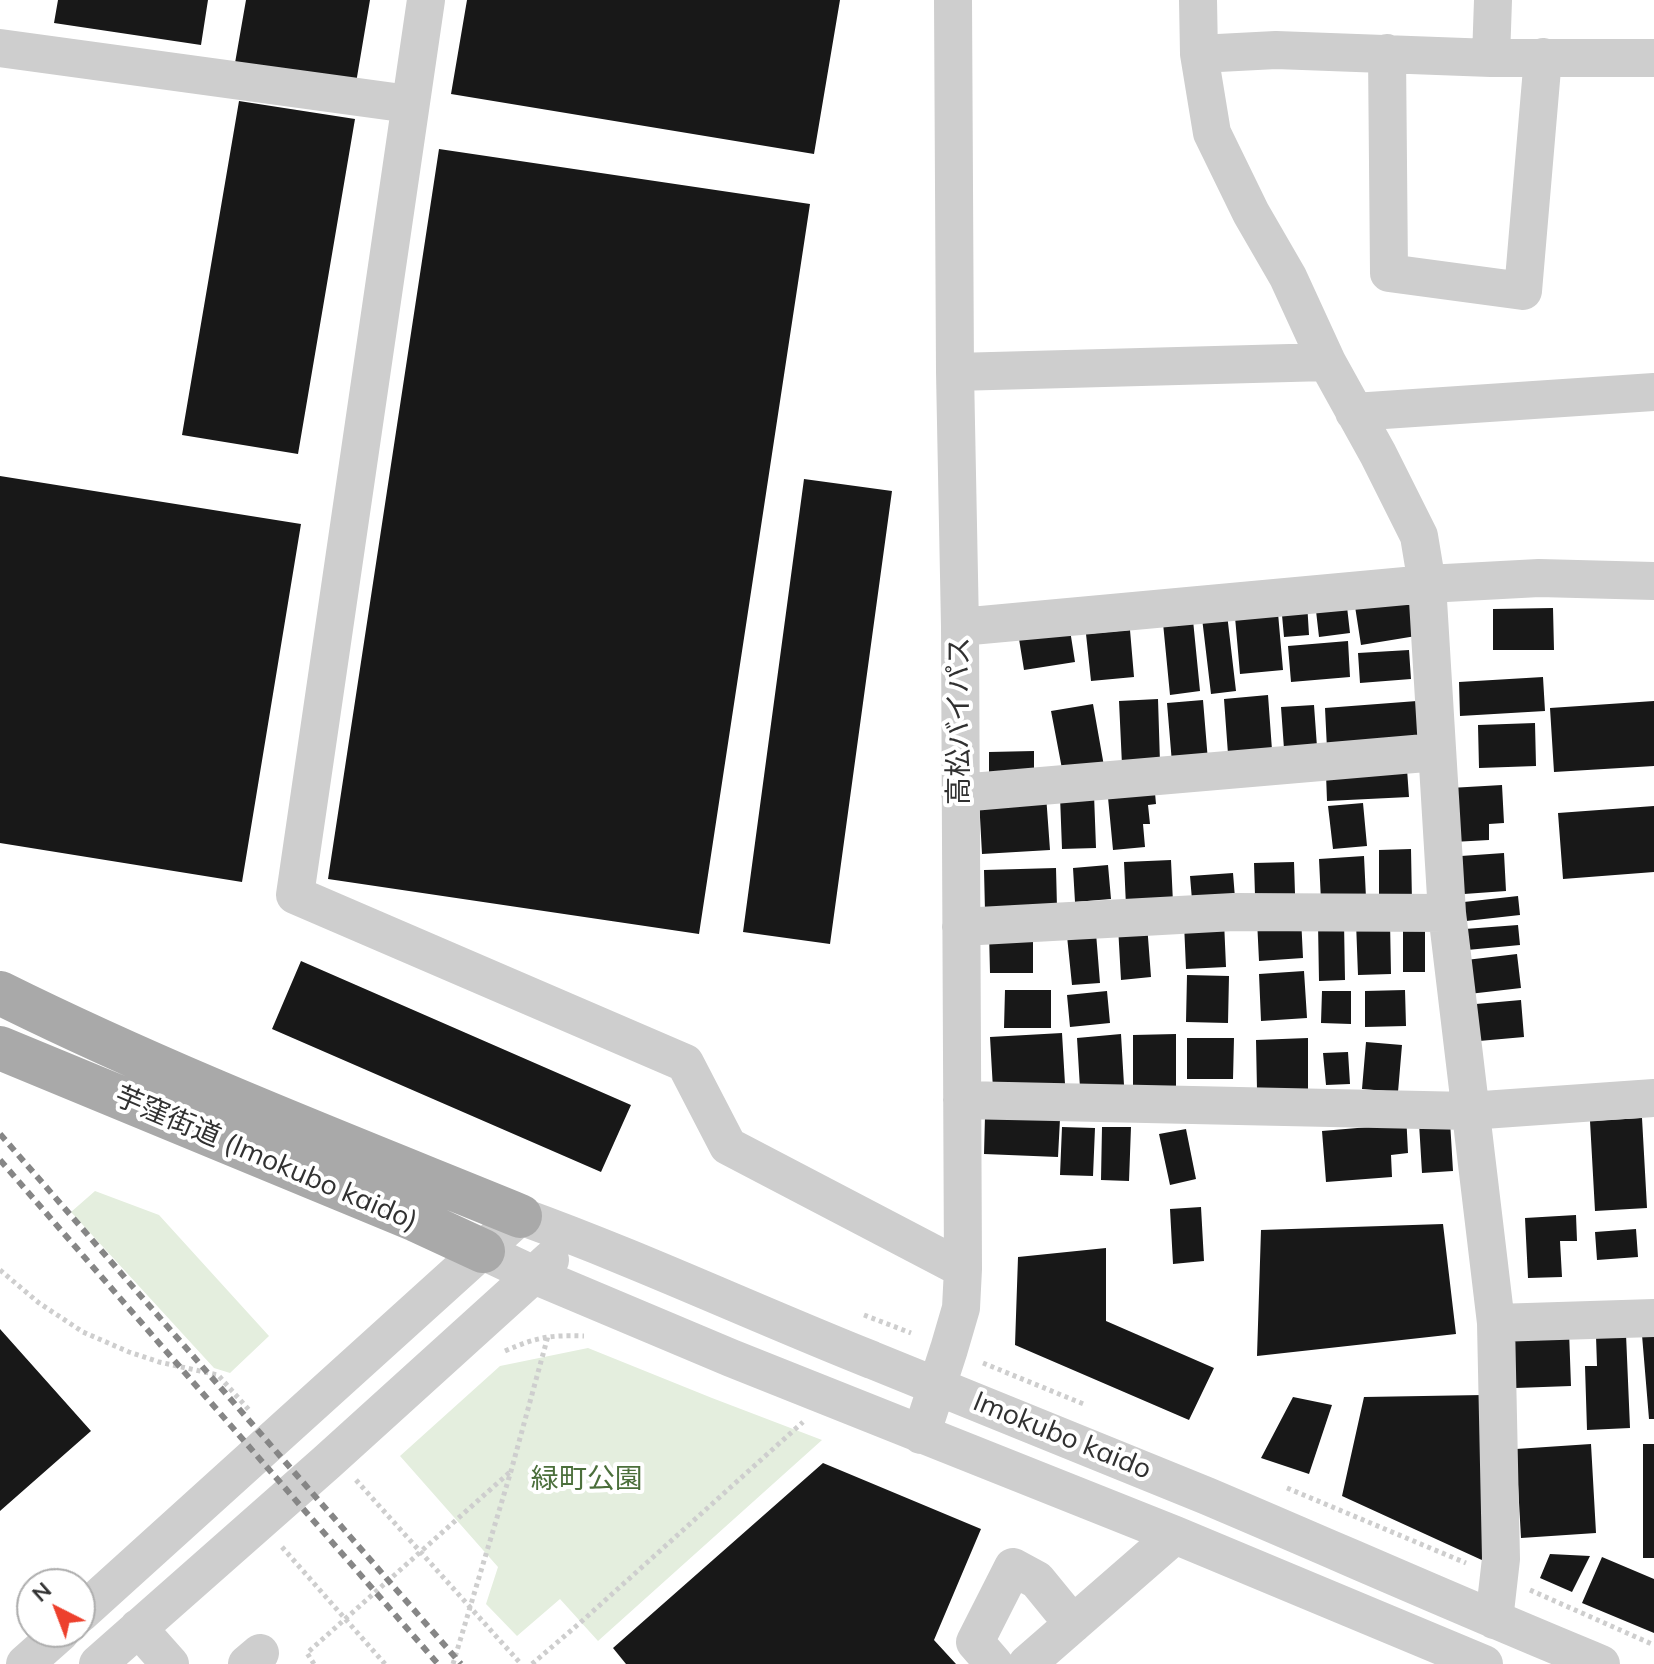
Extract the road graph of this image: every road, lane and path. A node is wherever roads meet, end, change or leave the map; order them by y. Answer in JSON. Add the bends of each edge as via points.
{"nodes":[{"id":1,"x":426,"y":0,"type":"edge"},
{"id":2,"x":953,"y":0,"type":"edge"},
{"id":3,"x":1198,"y":0,"type":"edge"},
{"id":4,"x":1493,"y":0,"type":"edge"},
{"id":5,"x":0,"y":48,"type":"edge"},
{"id":6,"x":1387,"y":53,"type":"junction"},
{"id":7,"x":1199,"y":54,"type":"junction"},
{"id":8,"x":1543,"y":57,"type":"junction"},
{"id":9,"x":1491,"y":58,"type":"junction"},
{"id":10,"x":1654,"y":58,"type":"edge"},
{"id":11,"x":409,"y":104,"type":"junction"},
{"id":12,"x":1327,"y":362,"type":"junction"},
{"id":13,"x":955,"y":372,"type":"junction"},
{"id":14,"x":1654,"y":392,"type":"edge"},
{"id":15,"x":1354,"y":412,"type":"junction"},
{"id":16,"x":1654,"y":581,"type":"edge"},
{"id":17,"x":1427,"y":584,"type":"junction"},
{"id":18,"x":960,"y":627,"type":"junction"},
{"id":19,"x":1437,"y":752,"type":"junction"},
{"id":20,"x":960,"y":793,"type":"junction"},
{"id":21,"x":1447,"y":913,"type":"junction"},
{"id":22,"x":961,"y":927,"type":"junction"},
{"id":23,"x":0,"y":993,"type":"edge"},
{"id":24,"x":0,"y":1048,"type":"edge"},
{"id":25,"x":1654,"y":1098,"type":"edge"},
{"id":26,"x":962,"y":1100,"type":"junction"},
{"id":27,"x":1469,"y":1111,"type":"junction"},
{"id":28,"x":520,"y":1216,"type":"junction"},
{"id":29,"x":576,"y":1236,"type":"junction"},
{"id":30,"x":483,"y":1251,"type":"junction"},
{"id":31,"x":963,"y":1269,"type":"junction"},
{"id":32,"x":0,"y":1270,"type":"edge"},
{"id":33,"x":534,"y":1275,"type":"junction"},
{"id":34,"x":1654,"y":1318,"type":"edge"},
{"id":35,"x":1496,"y":1323,"type":"junction"},
{"id":36,"x":548,"y":1335,"type":"junction"},
{"id":37,"x":598,"y":1341,"type":"dead end"},
{"id":38,"x":497,"y":1354,"type":"dead end"},
{"id":39,"x":983,"y":1363,"type":"dead end"},
{"id":40,"x":938,"y":1385,"type":"junction"},
{"id":41,"x":1094,"y":1408,"type":"dead end"},
{"id":42,"x":249,"y":1410,"type":"dead end"},
{"id":43,"x":789,"y":1416,"type":"dead end"},
{"id":44,"x":921,"y":1435,"type":"junction"},
{"id":45,"x":511,"y":1471,"type":"junction"},
{"id":46,"x":1283,"y":1487,"type":"dead end"},
{"id":47,"x":345,"y":1489,"type":"dead end"},
{"id":48,"x":1175,"y":1535,"type":"junction"},
{"id":49,"x":292,"y":1537,"type":"dead end"},
{"id":50,"x":281,"y":1546,"type":"junction"},
{"id":51,"x":421,"y":1552,"type":"junction"},
{"id":52,"x":272,"y":1554,"type":"dead end"},
{"id":53,"x":1500,"y":1577,"type":"junction"},
{"id":54,"x":96,"y":1600,"type":"edge"},
{"id":55,"x":470,"y":1607,"type":"junction"},
{"id":56,"x":345,"y":1619,"type":"junction"},
{"id":57,"x":1494,"y":1620,"type":"junction"},
{"id":58,"x":1073,"y":1624,"type":"junction"},
{"id":59,"x":138,"y":1628,"type":"junction"},
{"id":60,"x":1654,"y":1645,"type":"edge"},
{"id":61,"x":43,"y":1648,"type":"edge"},
{"id":62,"x":25,"y":1664,"type":"edge"},
{"id":63,"x":98,"y":1664,"type":"edge"},
{"id":64,"x":170,"y":1664,"type":"edge"},
{"id":65,"x":314,"y":1664,"type":"edge"},
{"id":66,"x":385,"y":1664,"type":"edge"},
{"id":67,"x":453,"y":1664,"type":"edge"},
{"id":68,"x":521,"y":1664,"type":"edge"},
{"id":69,"x":532,"y":1664,"type":"edge"},
{"id":70,"x":994,"y":1664,"type":"edge"},
{"id":71,"x":1027,"y":1664,"type":"edge"},
{"id":72,"x":1484,"y":1664,"type":"edge"},
{"id":73,"x":1601,"y":1664,"type":"edge"}],
"edges":[{"from":1,"to":11,"type":"street"},
{"from":2,"to":13,"type":"street","name":"高松バイパス"},
{"from":3,"to":7,"type":"street"},
{"from":4,"to":9,"type":"street"},
{"from":5,"to":11,"type":"street"},
{"from":6,"to":7,"type":"street"},
{"from":6,"to":8,"type":"street","via":[[1389,273],[1523,291]]},
{"from":6,"to":9,"type":"street"},
{"from":7,"to":12,"type":"street","via":[[1212,133]]},
{"from":8,"to":9,"type":"street"},
{"from":8,"to":10,"type":"street"},
{"from":11,"to":31,"type":"street","via":[[295,895],[685,1063],[728,1146]]},
{"from":12,"to":13,"type":"street"},
{"from":12,"to":15,"type":"street"},
{"from":13,"to":18,"type":"street","name":"高松バイパス"},
{"from":14,"to":15,"type":"street"},
{"from":15,"to":17,"type":"street","via":[[1419,536]]},
{"from":16,"to":17,"type":"street","via":[[1539,578]]},
{"from":17,"to":18,"type":"street"},
{"from":17,"to":19,"type":"street"},
{"from":18,"to":20,"type":"street","name":"高松バイパス"},
{"from":19,"to":20,"type":"street"},
{"from":19,"to":21,"type":"street"},
{"from":20,"to":22,"type":"street","name":"高松バイパス"},
{"from":21,"to":22,"type":"street","via":[[1234,912]]},
{"from":21,"to":27,"type":"street"},
{"from":22,"to":26,"type":"street","name":"高松バイパス"},
{"from":23,"to":28,"type":"main road","via":[[203,1086]]},
{"from":24,"to":30,"type":"main road","name":"芋窪街道 (Imokubo kaido)"},
{"from":25,"to":27,"type":"street"},
{"from":26,"to":27,"type":"street"},
{"from":26,"to":31,"type":"street","name":"高松バイパス"},
{"from":27,"to":35,"type":"street"},
{"from":28,"to":29,"type":"street","name":"Imokubo kaido"},
{"from":28,"to":30,"type":"street"},
{"from":29,"to":33,"type":"street"},
{"from":29,"to":40,"type":"street","name":"Imokubo kaido"},
{"from":30,"to":33,"type":"street","name":"Imokubo kaido"},
{"from":30,"to":54,"type":"street"},
{"from":31,"to":40,"type":"street","name":"高松バイパス","via":[[961,1308]]},
{"from":32,"to":42,"type":"path","via":[[83,1332],[159,1362],[218,1375]]},
{"from":33,"to":44,"type":"street","name":"Imokubo kaido"},
{"from":33,"to":59,"type":"street"},
{"from":34,"to":35,"type":"street"},
{"from":35,"to":53,"type":"street"},
{"from":36,"to":37,"type":"path"},
{"from":36,"to":38,"type":"path"},
{"from":36,"to":45,"type":"path"},
{"from":39,"to":41,"type":"path"},
{"from":40,"to":44,"type":"street","name":"高松バイパス"},
{"from":40,"to":57,"type":"street","name":"Imokubo kaido"},
{"from":43,"to":69,"type":"path","via":[[803,1422]]},
{"from":44,"to":48,"type":"street","name":"Imokubo kaido"},
{"from":45,"to":51,"type":"path"},
{"from":45,"to":55,"type":"path"},
{"from":46,"to":53,"type":"path"},
{"from":47,"to":51,"type":"path","via":[[356,1479]]},
{"from":48,"to":58,"type":"street"},
{"from":48,"to":72,"type":"street","name":"Imokubo kaido"},
{"from":49,"to":50,"type":"path"},
{"from":50,"to":52,"type":"path"},
{"from":50,"to":56,"type":"path"},
{"from":51,"to":55,"type":"path"},
{"from":51,"to":56,"type":"path"},
{"from":53,"to":57,"type":"street"},
{"from":53,"to":60,"type":"path"},
{"from":55,"to":67,"type":"path"},
{"from":55,"to":68,"type":"path"},
{"from":56,"to":65,"type":"path","via":[[307,1653]]},
{"from":56,"to":66,"type":"path"},
{"from":57,"to":73,"type":"street","name":"Imokubo kaido"},
{"from":58,"to":70,"type":"street","via":[[1037,1580],[1013,1567],[975,1642]]},
{"from":58,"to":71,"type":"street"},
{"from":59,"to":63,"type":"street"},
{"from":59,"to":64,"type":"street"},
{"from":61,"to":62,"type":"street"}]}
